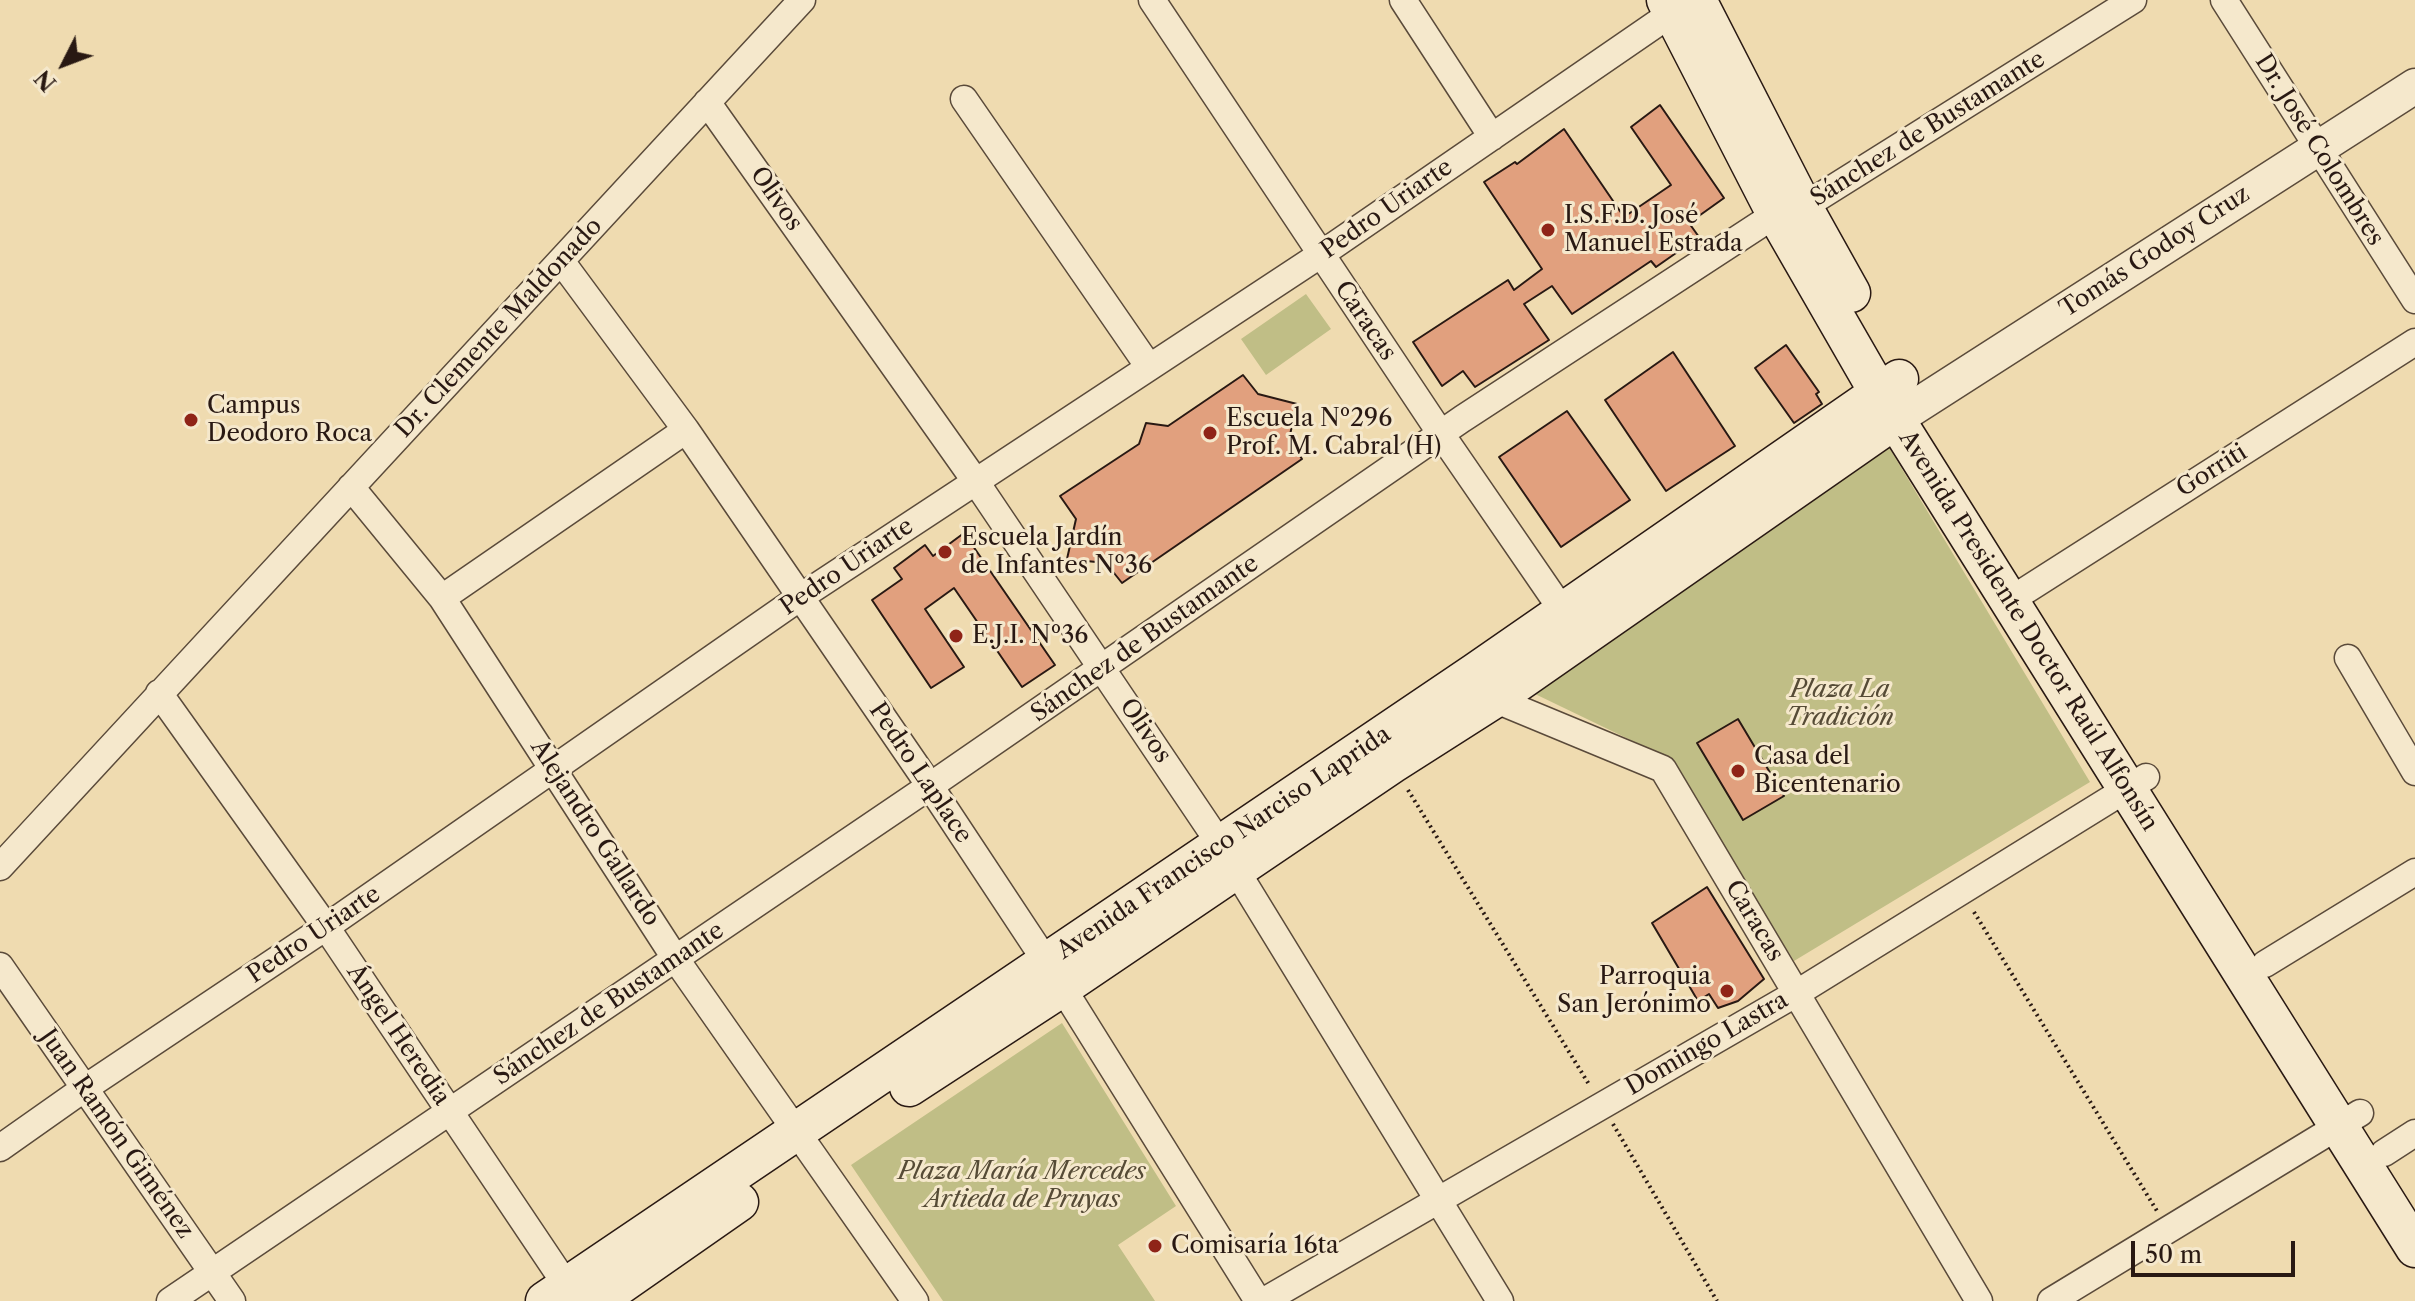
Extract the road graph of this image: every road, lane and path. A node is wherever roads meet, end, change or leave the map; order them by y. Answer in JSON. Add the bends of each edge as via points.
{"nodes":[{"id":1,"x":802,"y":0,"type":"edge"},
{"id":2,"x":1152,"y":0,"type":"edge"},
{"id":3,"x":2133,"y":0,"type":"edge"},
{"id":4,"x":2224,"y":0,"type":"edge"},
{"id":5,"x":1412,"y":3,"type":"edge"},
{"id":6,"x":1687,"y":3,"type":"edge"},
{"id":7,"x":2415,"y":86,"type":"edge"},
{"id":8,"x":964,"y":99,"type":"dead end"},
{"id":9,"x":707,"y":102,"type":"junction"},
{"id":10,"x":1492,"y":137,"type":"junction"},
{"id":11,"x":2317,"y":147,"type":"junction"},
{"id":12,"x":1789,"y":211,"type":"junction"},
{"id":13,"x":1320,"y":255,"type":"junction"},
{"id":14,"x":561,"y":261,"type":"junction"},
{"id":15,"x":2415,"y":300,"type":"edge"},
{"id":16,"x":2415,"y":342,"type":"edge"},
{"id":17,"x":1149,"y":367,"type":"junction"},
{"id":18,"x":1897,"y":400,"type":"junction"},
{"id":19,"x":686,"y":430,"type":"junction"},
{"id":20,"x":1441,"y":434,"type":"junction"},
{"id":21,"x":976,"y":482,"type":"junction"},
{"id":22,"x":351,"y":487,"type":"junction"},
{"id":23,"x":2020,"y":594,"type":"junction"},
{"id":24,"x":442,"y":598,"type":"junction"},
{"id":25,"x":799,"y":598,"type":"junction"},
{"id":26,"x":1572,"y":624,"type":"junction"},
{"id":27,"x":2348,"y":658,"type":"dead end"},
{"id":28,"x":1103,"y":668,"type":"junction"},
{"id":29,"x":1485,"y":686,"type":"junction"},
{"id":30,"x":159,"y":693,"type":"junction"},
{"id":31,"x":1392,"y":764,"type":"junction"},
{"id":32,"x":554,"y":768,"type":"junction"},
{"id":33,"x":2415,"y":772,"type":"edge"},
{"id":34,"x":2136,"y":784,"type":"junction"},
{"id":35,"x":930,"y":786,"type":"junction"},
{"id":36,"x":1228,"y":857,"type":"junction"},
{"id":37,"x":0,"y":867,"type":"edge"},
{"id":38,"x":2415,"y":872,"type":"edge"},
{"id":39,"x":1962,"y":891,"type":"junction"},
{"id":40,"x":326,"y":927,"type":"junction"},
{"id":41,"x":675,"y":958,"type":"junction"},
{"id":42,"x":2265,"y":964,"type":"junction"},
{"id":43,"x":0,"y":966,"type":"edge"},
{"id":44,"x":1054,"y":975,"type":"junction"},
{"id":45,"x":1797,"y":993,"type":"junction"},
{"id":46,"x":85,"y":1088,"type":"junction"},
{"id":47,"x":1601,"y":1104,"type":"junction"},
{"id":48,"x":450,"y":1112,"type":"junction"},
{"id":49,"x":2350,"y":1120,"type":"junction"},
{"id":50,"x":804,"y":1141,"type":"junction"},
{"id":51,"x":2400,"y":1143,"type":"edge"},
{"id":52,"x":0,"y":1148,"type":"edge"},
{"id":53,"x":1439,"y":1200,"type":"junction"},
{"id":54,"x":2415,"y":1203,"type":"edge"},
{"id":55,"x":2169,"y":1231,"type":"junction"},
{"id":56,"x":2415,"y":1248,"type":"edge"},
{"id":57,"x":212,"y":1272,"type":"junction"},
{"id":58,"x":571,"y":1297,"type":"edge"},
{"id":59,"x":170,"y":1301,"type":"edge"},
{"id":60,"x":232,"y":1301,"type":"edge"},
{"id":61,"x":915,"y":1301,"type":"edge"},
{"id":62,"x":1261,"y":1301,"type":"edge"},
{"id":63,"x":1500,"y":1301,"type":"edge"},
{"id":64,"x":1717,"y":1301,"type":"edge"},
{"id":65,"x":1979,"y":1301,"type":"edge"},
{"id":66,"x":2051,"y":1301,"type":"edge"}],
"edges":[{"from":1,"to":9,"type":"street","name":"Dr. Clemente Maldonado"},
{"from":2,"to":13,"type":"street","name":"Caracas"},
{"from":3,"to":12,"type":"street","name":"Sánchez de Bustamante"},
{"from":4,"to":11,"type":"street","name":"Dr. José Colombres"},
{"from":5,"to":10,"type":"street"},
{"from":6,"to":10,"type":"street","name":"Pedro Uriarte"},
{"from":6,"to":12,"type":"main road","name":"Avenida Presidente Doctor Raúl Alfonsín"},
{"from":7,"to":11,"type":"street","name":"Tomás Godoy Cruz"},
{"from":8,"to":17,"type":"street"},
{"from":9,"to":14,"type":"street","name":"Dr. Clemente Maldonado"},
{"from":9,"to":21,"type":"street","name":"Olivos"},
{"from":10,"to":13,"type":"street","name":"Pedro Uriarte"},
{"from":11,"to":15,"type":"street","name":"Dr. José Colombres"},
{"from":11,"to":18,"type":"street","name":"Tomás Godoy Cruz"},
{"from":12,"to":18,"type":"main road","name":"Avenida Presidente Doctor Raúl Alfonsín"},
{"from":12,"to":20,"type":"street","name":"Sánchez de Bustamante"},
{"from":13,"to":17,"type":"street","name":"Pedro Uriarte"},
{"from":13,"to":20,"type":"street","name":"Caracas"},
{"from":14,"to":19,"type":"street","name":"Pedro Laplace"},
{"from":14,"to":22,"type":"street","name":"Dr. Clemente Maldonado"},
{"from":16,"to":23,"type":"street","name":"Gorriti"},
{"from":17,"to":21,"type":"street","name":"Pedro Uriarte"},
{"from":18,"to":23,"type":"main road","name":"Avenida Presidente Doctor Raúl Alfonsín"},
{"from":18,"to":26,"type":"main road","name":"Avenida Francisco Narciso Laprida"},
{"from":19,"to":24,"type":"street"},
{"from":19,"to":25,"type":"street","name":"Pedro Laplace"},
{"from":20,"to":26,"type":"street","name":"Caracas"},
{"from":20,"to":28,"type":"street","name":"Sánchez de Bustamante"},
{"from":21,"to":25,"type":"street","name":"Pedro Uriarte"},
{"from":21,"to":28,"type":"street","name":"Olivos"},
{"from":22,"to":24,"type":"street","name":"Alejandro Gallardo"},
{"from":22,"to":30,"type":"street","name":"Dr. Clemente Maldonado"},
{"from":23,"to":34,"type":"main road","name":"Avenida Presidente Doctor Raúl Alfonsín"},
{"from":24,"to":32,"type":"street","name":"Alejandro Gallardo"},
{"from":25,"to":32,"type":"street","name":"Pedro Uriarte"},
{"from":25,"to":35,"type":"street","name":"Pedro Laplace"},
{"from":26,"to":29,"type":"main road","name":"Avenida Francisco Narciso Laprida"},
{"from":27,"to":33,"type":"street"},
{"from":28,"to":35,"type":"street","name":"Sánchez de Bustamante"},
{"from":28,"to":36,"type":"street","name":"Olivos"},
{"from":29,"to":31,"type":"main road","name":"Avenida Francisco Narciso Laprida"},
{"from":29,"to":36,"type":"main road","name":"Avenida Francisco Narciso Laprida"},
{"from":29,"to":45,"type":"street","name":"Caracas","via":[[1663,769]]},
{"from":30,"to":37,"type":"street","name":"Dr. Clemente Maldonado"},
{"from":30,"to":40,"type":"street","name":"Ángel Heredia"},
{"from":31,"to":36,"type":"main road","name":"Avenida Francisco Narciso Laprida"},
{"from":31,"to":47,"type":"path"},
{"from":32,"to":40,"type":"street","name":"Pedro Uriarte"},
{"from":32,"to":41,"type":"street","name":"Alejandro Gallardo"},
{"from":34,"to":39,"type":"street","name":"Domingo Lastra"},
{"from":34,"to":42,"type":"main road","name":"Avenida Presidente Doctor Raúl Alfonsín"},
{"from":34,"to":49,"type":"main road","name":"Avenida Presidente Doctor Raúl Alfonsín"},
{"from":35,"to":41,"type":"street","name":"Sánchez de Bustamante"},
{"from":35,"to":44,"type":"street","name":"Pedro Laplace"},
{"from":36,"to":44,"type":"main road","name":"Avenida Francisco Narciso Laprida"},
{"from":36,"to":53,"type":"street","name":"Olivos"},
{"from":38,"to":42,"type":"street"},
{"from":39,"to":45,"type":"street","name":"Domingo Lastra"},
{"from":39,"to":55,"type":"path"},
{"from":40,"to":46,"type":"street","name":"Pedro Uriarte"},
{"from":40,"to":48,"type":"street","name":"Ángel Heredia"},
{"from":41,"to":48,"type":"street","name":"Sánchez de Bustamante"},
{"from":41,"to":50,"type":"street","name":"Alejandro Gallardo"},
{"from":42,"to":49,"type":"main road","name":"Avenida Presidente Doctor Raúl Alfonsín"},
{"from":43,"to":46,"type":"street","name":"Juan Ramón Giménez"},
{"from":44,"to":50,"type":"main road","name":"Avenida Francisco Narciso Laprida"},
{"from":44,"to":62,"type":"street","name":"Pedro Laplace"},
{"from":45,"to":47,"type":"street","name":"Domingo Lastra"},
{"from":45,"to":65,"type":"street","name":"Caracas"},
{"from":46,"to":52,"type":"street","name":"Pedro Uriarte"},
{"from":46,"to":57,"type":"street","name":"Juan Ramón Giménez"},
{"from":47,"to":53,"type":"street","name":"Domingo Lastra"},
{"from":47,"to":64,"type":"path"},
{"from":48,"to":57,"type":"street","name":"Sánchez de Bustamante"},
{"from":48,"to":58,"type":"street","name":"Ángel Heredia"},
{"from":49,"to":51,"type":"main road","name":"Avenida Presidente Doctor Raúl Alfonsín"},
{"from":49,"to":55,"type":"street"},
{"from":49,"to":56,"type":"main road","name":"Avenida Presidente Doctor Raúl Alfonsín"},
{"from":50,"to":58,"type":"main road","name":"Avenida Francisco Narciso Laprida"},
{"from":50,"to":61,"type":"street","name":"Alejandro Gallardo"},
{"from":51,"to":54,"type":"main road","name":"Avenida Presidente Doctor Raúl Alfonsín"},
{"from":53,"to":62,"type":"street","name":"Domingo Lastra"},
{"from":53,"to":63,"type":"street","name":"Olivos"},
{"from":55,"to":66,"type":"street"},
{"from":57,"to":59,"type":"street","name":"Sánchez de Bustamante"},
{"from":57,"to":60,"type":"street","name":"Juan Ramón Giménez"}]}
